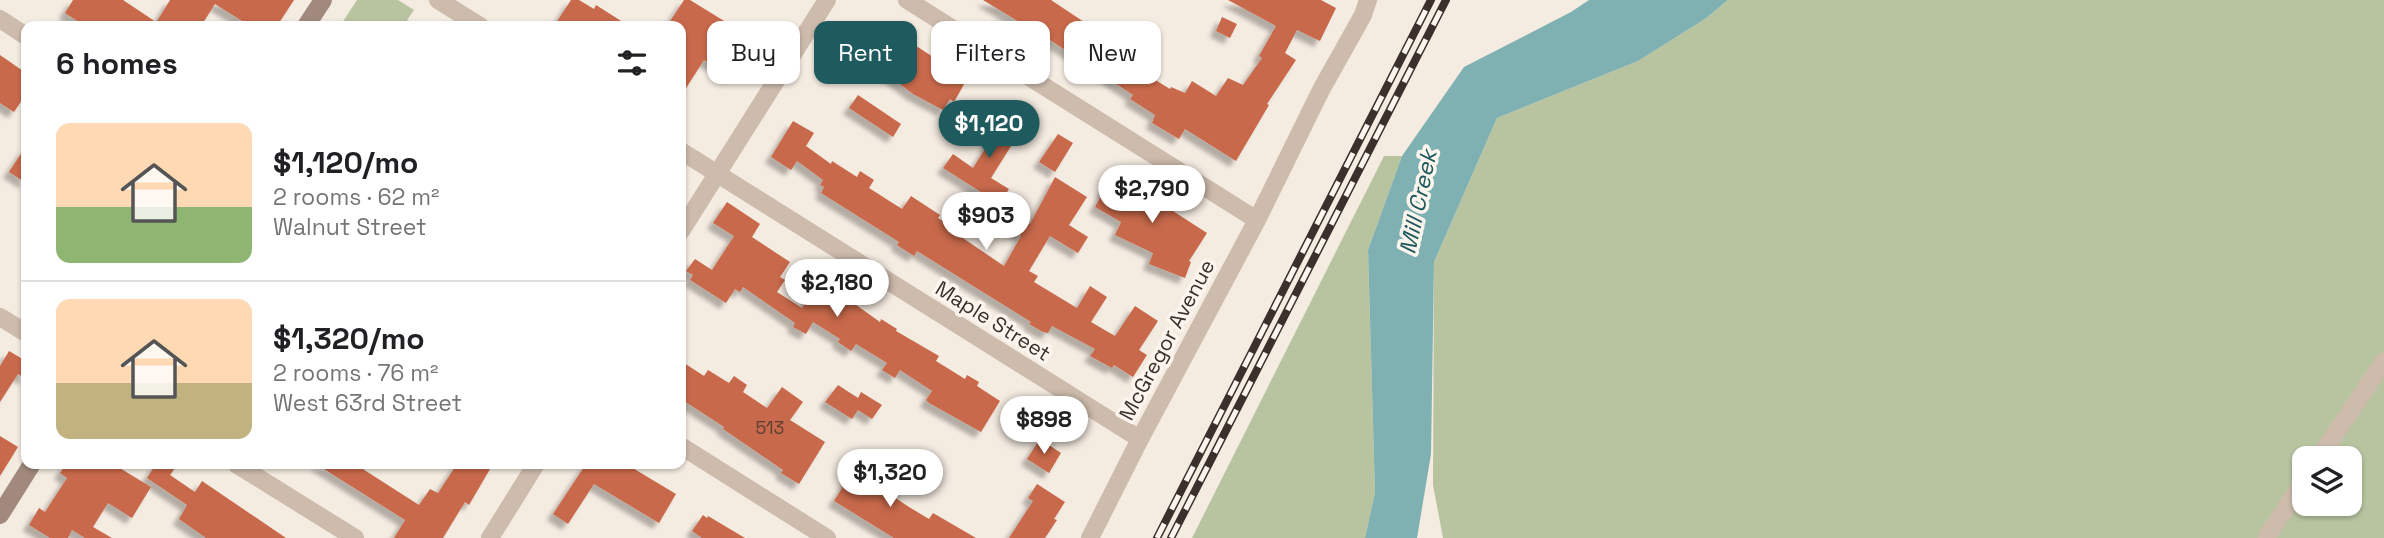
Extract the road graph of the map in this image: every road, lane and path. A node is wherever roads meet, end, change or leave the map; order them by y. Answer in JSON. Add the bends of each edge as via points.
{"nodes":[{"id":1,"x":323,"y":0,"type":"edge"},
{"id":2,"x":438,"y":0,"type":"edge"},
{"id":3,"x":827,"y":0,"type":"edge"},
{"id":4,"x":907,"y":0,"type":"edge"},
{"id":5,"x":1368,"y":0,"type":"edge"},
{"id":6,"x":0,"y":19,"type":"edge"},
{"id":7,"x":309,"y":21,"type":"edge"},
{"id":8,"x":472,"y":21,"type":"edge"},
{"id":9,"x":21,"y":33,"type":"edge"},
{"id":10,"x":686,"y":154,"type":"edge"},
{"id":11,"x":718,"y":174,"type":"junction"},
{"id":12,"x":1257,"y":220,"type":"junction"},
{"id":13,"x":686,"y":223,"type":"edge"},
{"id":14,"x":0,"y":317,"type":"edge"},
{"id":15,"x":21,"y":330,"type":"edge"},
{"id":16,"x":2384,"y":361,"type":"edge"},
{"id":17,"x":1140,"y":439,"type":"junction"},
{"id":18,"x":2327,"y":446,"type":"edge"},
{"id":19,"x":686,"y":449,"type":"edge"},
{"id":20,"x":29,"y":469,"type":"edge"},
{"id":21,"x":244,"y":469,"type":"edge"},
{"id":22,"x":533,"y":469,"type":"edge"},
{"id":23,"x":2292,"y":499,"type":"edge"},
{"id":24,"x":0,"y":515,"type":"edge"},
{"id":25,"x":355,"y":538,"type":"edge"},
{"id":26,"x":490,"y":538,"type":"edge"},
{"id":27,"x":827,"y":538,"type":"edge"},
{"id":28,"x":1090,"y":538,"type":"edge"},
{"id":29,"x":2266,"y":538,"type":"edge"}],
"edges":[{"from":1,"to":7,"type":"main road"},
{"from":2,"to":8,"type":"street"},
{"from":3,"to":11,"type":"street"},
{"from":4,"to":12,"type":"street"},
{"from":5,"to":12,"type":"street","name":"McGregor Avenue"},
{"from":6,"to":9,"type":"street"},
{"from":10,"to":11,"type":"street","name":"Maple Street"},
{"from":11,"to":13,"type":"street"},
{"from":11,"to":17,"type":"street","name":"Maple Street"},
{"from":12,"to":17,"type":"street","name":"McGregor Avenue"},
{"from":14,"to":15,"type":"street"},
{"from":16,"to":18,"type":"street"},
{"from":17,"to":28,"type":"street","name":"McGregor Avenue"},
{"from":19,"to":27,"type":"street"},
{"from":20,"to":24,"type":"main road"},
{"from":21,"to":25,"type":"street"},
{"from":22,"to":26,"type":"street"},
{"from":23,"to":29,"type":"street"}]}
